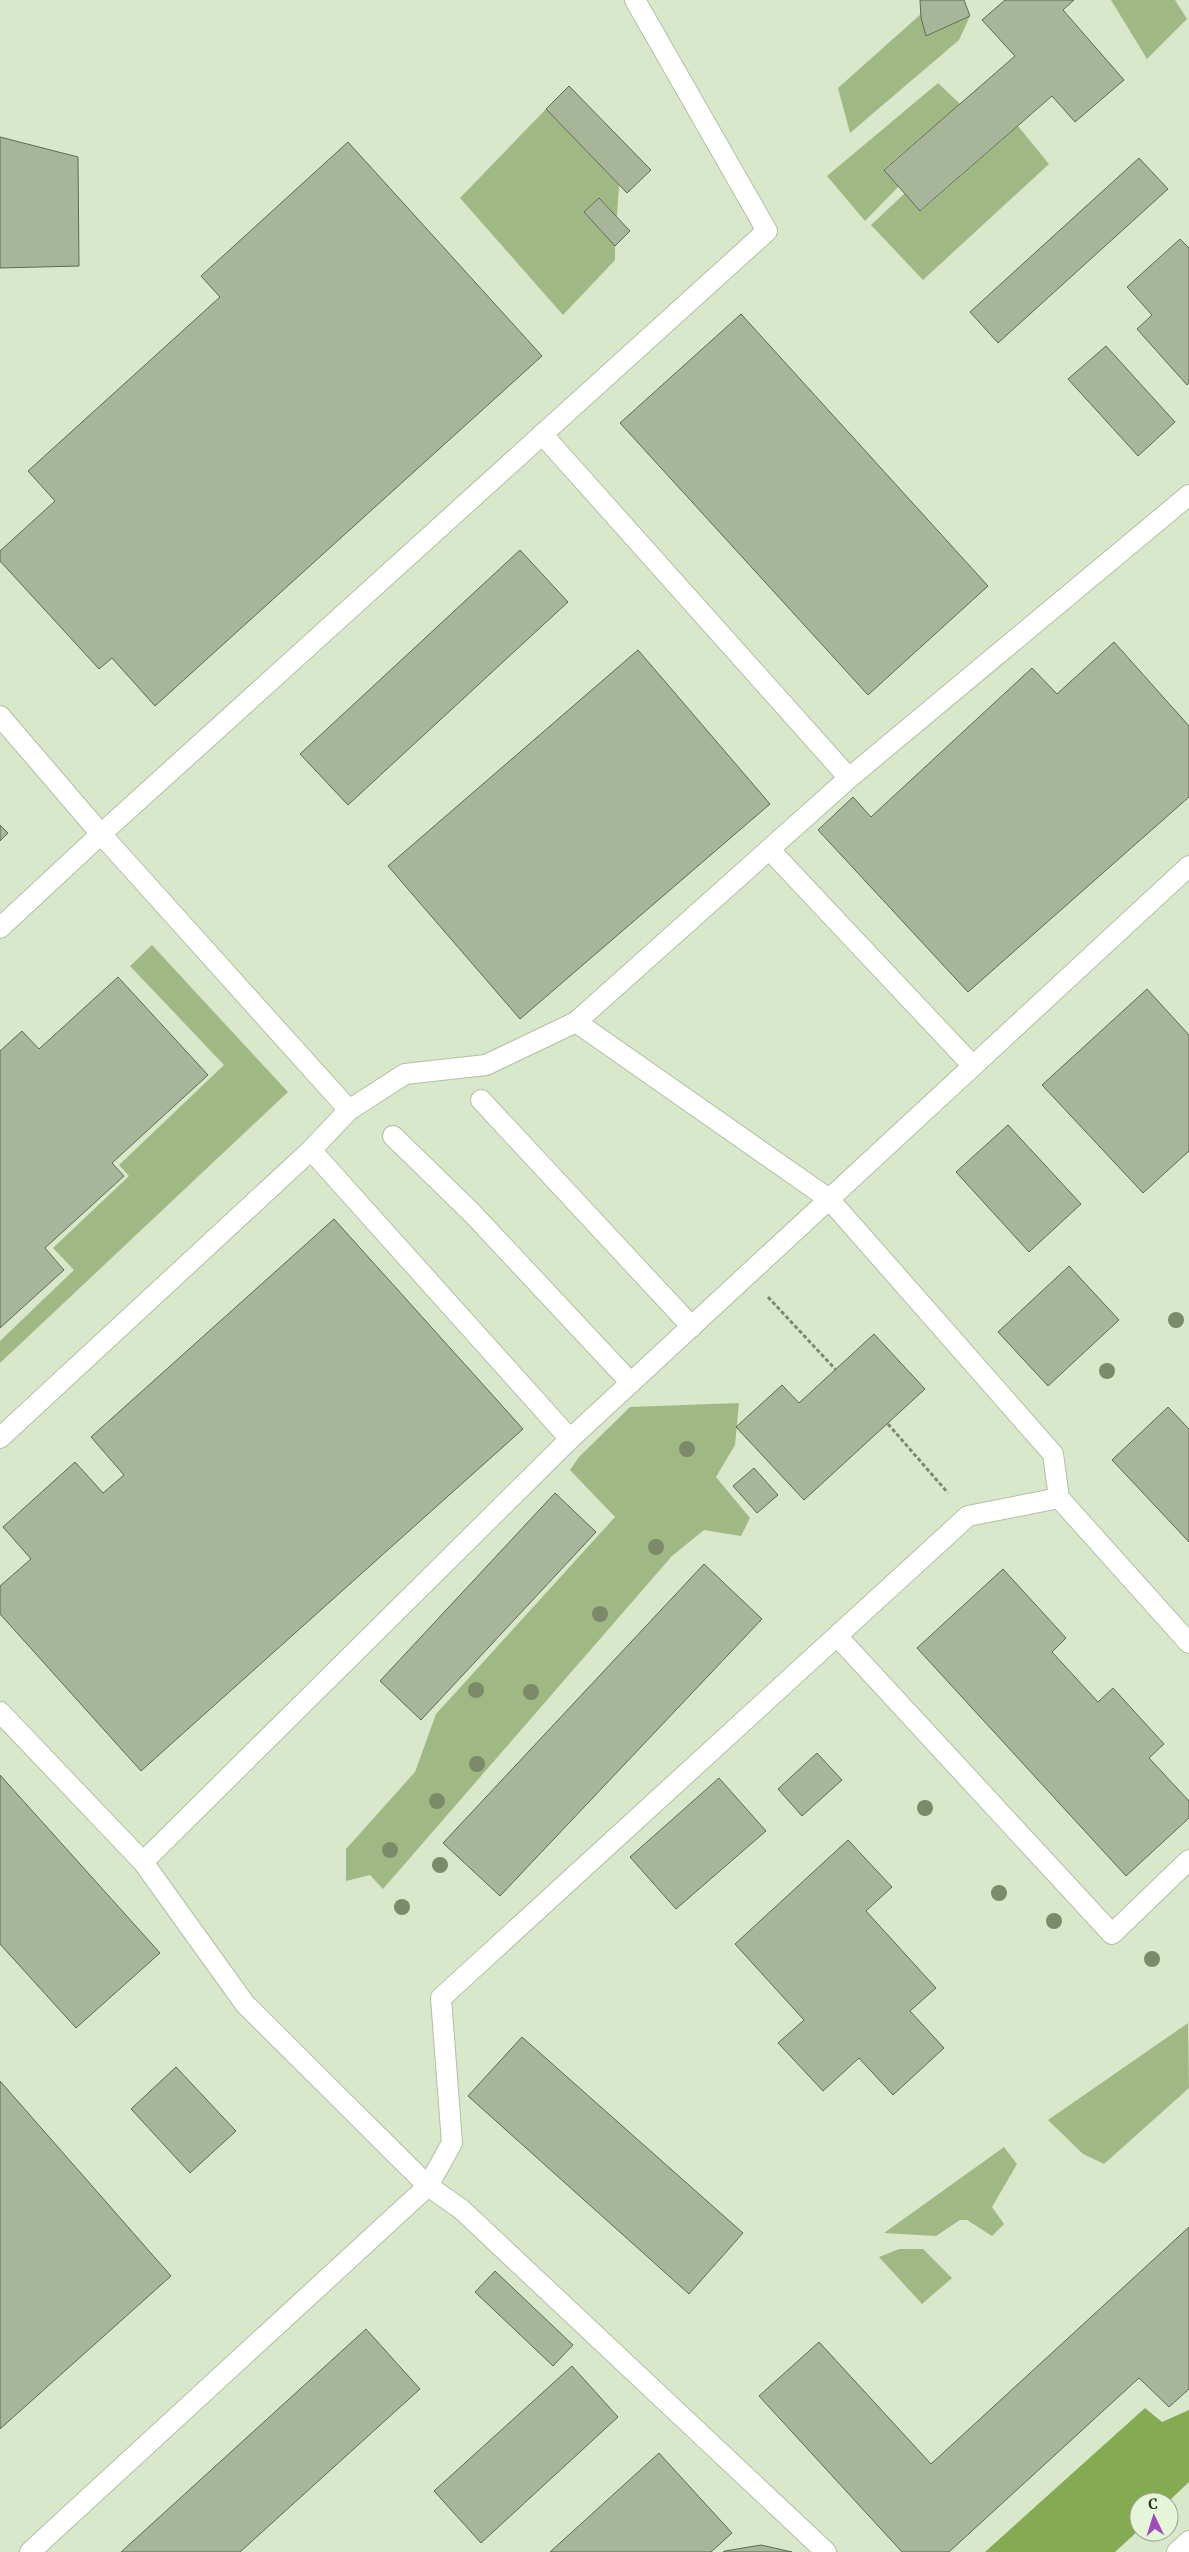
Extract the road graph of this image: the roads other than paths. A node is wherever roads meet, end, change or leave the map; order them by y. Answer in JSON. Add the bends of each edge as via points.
{"nodes":[{"id":1,"x":635,"y":0,"type":"edge"},
{"id":2,"x":542,"y":434,"type":"junction"},
{"id":3,"x":1189,"y":495,"type":"edge"},
{"id":4,"x":0,"y":716,"type":"edge"},
{"id":5,"x":849,"y":778,"type":"junction"},
{"id":6,"x":100,"y":834,"type":"junction"},
{"id":7,"x":769,"y":848,"type":"junction"},
{"id":8,"x":1189,"y":866,"type":"edge"},
{"id":9,"x":0,"y":928,"type":"edge"},
{"id":10,"x":576,"y":1022,"type":"junction"},
{"id":11,"x":973,"y":1066,"type":"junction"},
{"id":12,"x":481,"y":1100,"type":"dead end"},
{"id":13,"x":349,"y":1110,"type":"junction"},
{"id":14,"x":393,"y":1136,"type":"dead end"},
{"id":15,"x":311,"y":1150,"type":"junction"},
{"id":16,"x":829,"y":1199,"type":"junction"},
{"id":17,"x":692,"y":1327,"type":"junction"},
{"id":18,"x":631,"y":1383,"type":"junction"},
{"id":19,"x":0,"y":1438,"type":"edge"},
{"id":20,"x":570,"y":1439,"type":"junction"},
{"id":21,"x":1060,"y":1498,"type":"junction"},
{"id":22,"x":836,"y":1636,"type":"junction"},
{"id":23,"x":1189,"y":1644,"type":"edge"},
{"id":24,"x":0,"y":1712,"type":"edge"},
{"id":25,"x":1189,"y":1860,"type":"edge"},
{"id":26,"x":143,"y":1862,"type":"junction"},
{"id":27,"x":428,"y":2186,"type":"junction"},
{"id":28,"x":1189,"y":2542,"type":"edge"},
{"id":29,"x":30,"y":2552,"type":"edge"},
{"id":30,"x":826,"y":2552,"type":"edge"},
{"id":31,"x":1177,"y":2552,"type":"edge"}],
"edges":[{"from":1,"to":2,"type":"lane","via":[[767,231]]},
{"from":2,"to":5,"type":"lane"},
{"from":2,"to":6,"type":"lane"},
{"from":3,"to":5,"type":"lane"},
{"from":4,"to":6,"type":"lane"},
{"from":5,"to":7,"type":"lane"},
{"from":6,"to":9,"type":"lane"},
{"from":6,"to":13,"type":"lane"},
{"from":7,"to":10,"type":"lane"},
{"from":7,"to":11,"type":"lane"},
{"from":8,"to":11,"type":"lane"},
{"from":10,"to":13,"type":"lane","via":[[486,1066],[406,1074]]},
{"from":10,"to":16,"type":"lane"},
{"from":11,"to":16,"type":"lane"},
{"from":12,"to":17,"type":"lane"},
{"from":13,"to":15,"type":"lane"},
{"from":14,"to":18,"type":"lane","via":[[472,1213]]},
{"from":15,"to":19,"type":"lane"},
{"from":15,"to":20,"type":"lane"},
{"from":16,"to":17,"type":"lane"},
{"from":16,"to":21,"type":"lane","via":[[1053,1454]]},
{"from":17,"to":18,"type":"lane"},
{"from":18,"to":20,"type":"lane"},
{"from":20,"to":26,"type":"lane"},
{"from":21,"to":22,"type":"lane","via":[[968,1516]]},
{"from":21,"to":23,"type":"lane"},
{"from":22,"to":25,"type":"lane","via":[[1112,1934]]},
{"from":22,"to":27,"type":"lane","via":[[441,1998],[452,2143]]},
{"from":24,"to":26,"type":"lane"},
{"from":26,"to":27,"type":"lane","via":[[245,2004]]},
{"from":27,"to":29,"type":"lane"},
{"from":27,"to":30,"type":"lane","via":[[461,2209]]},
{"from":28,"to":31,"type":"lane"}]}
